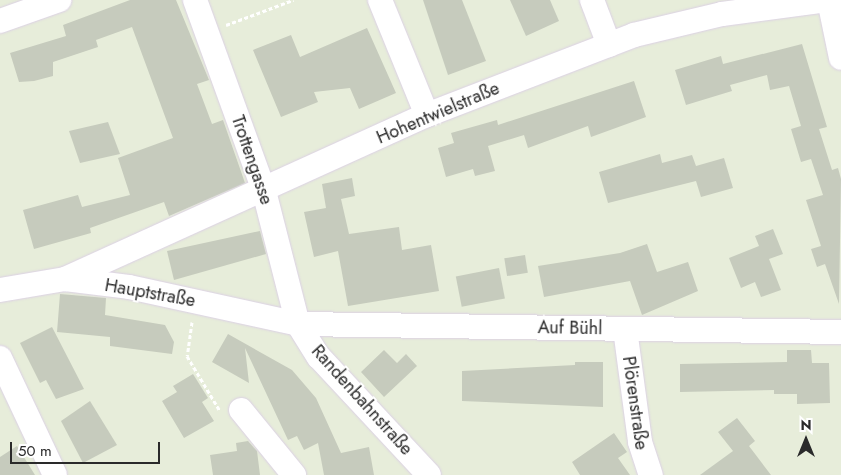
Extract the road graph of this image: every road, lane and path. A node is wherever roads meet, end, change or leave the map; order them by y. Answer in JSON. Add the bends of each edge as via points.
{"nodes":[{"id":1,"x":59,"y":0,"type":"edge"},
{"id":2,"x":195,"y":0,"type":"edge"},
{"id":3,"x":293,"y":0,"type":"edge"},
{"id":4,"x":380,"y":0,"type":"edge"},
{"id":5,"x":592,"y":0,"type":"edge"},
{"id":6,"x":828,"y":0,"type":"edge"},
{"id":7,"x":719,"y":7,"type":"edge"},
{"id":8,"x":0,"y":21,"type":"edge"},
{"id":9,"x":207,"y":32,"type":"junction"},
{"id":10,"x":609,"y":45,"type":"junction"},
{"id":11,"x":841,"y":58,"type":"edge"},
{"id":12,"x":427,"y":116,"type":"junction"},
{"id":13,"x":264,"y":191,"type":"junction"},
{"id":14,"x":65,"y":279,"type":"junction"},
{"id":15,"x":0,"y":290,"type":"edge"},
{"id":16,"x":194,"y":301,"type":"junction"},
{"id":17,"x":298,"y":324,"type":"junction"},
{"id":18,"x":625,"y":329,"type":"junction"},
{"id":19,"x":841,"y":332,"type":"edge"},
{"id":20,"x":0,"y":358,"type":"edge"},
{"id":21,"x":241,"y":410,"type":"joint"},
{"id":22,"x":55,"y":475,"type":"edge"},
{"id":23,"x":294,"y":475,"type":"edge"},
{"id":24,"x":429,"y":475,"type":"edge"},
{"id":25,"x":651,"y":475,"type":"edge"}],
"edges":[{"from":1,"to":8,"type":"street"},
{"from":2,"to":9,"type":"street","name":"Trottengasse"},
{"from":3,"to":9,"type":"path"},
{"from":4,"to":12,"type":"street"},
{"from":5,"to":10,"type":"street"},
{"from":6,"to":7,"type":"street","name":"Hohentwielstraße"},
{"from":6,"to":11,"type":"street"},
{"from":7,"to":10,"type":"street","name":"Hohentwielstraße"},
{"from":9,"to":13,"type":"street","name":"Trottengasse"},
{"from":10,"to":12,"type":"street","name":"Hohentwielstraße"},
{"from":12,"to":13,"type":"street","name":"Hohentwielstraße"},
{"from":13,"to":14,"type":"street","name":"Hohentwielstraße"},
{"from":13,"to":17,"type":"street","name":"Trottengasse"},
{"from":14,"to":15,"type":"street","name":"Hauptstraße"},
{"from":14,"to":16,"type":"street","name":"Hauptstraße"},
{"from":16,"to":17,"type":"street","name":"Hauptstraße"},
{"from":16,"to":21,"type":"path","via":[[187,356],[219,411]]},
{"from":17,"to":18,"type":"street","name":"Auf Bühl"},
{"from":17,"to":24,"type":"street","name":"Randenbahnstraße","via":[[319,357]]},
{"from":18,"to":19,"type":"street","name":"Auf Bühl"},
{"from":18,"to":25,"type":"street","name":"Plörenstraße","via":[[640,442]]},
{"from":20,"to":22,"type":"street"},
{"from":21,"to":23,"type":"street"}]}
